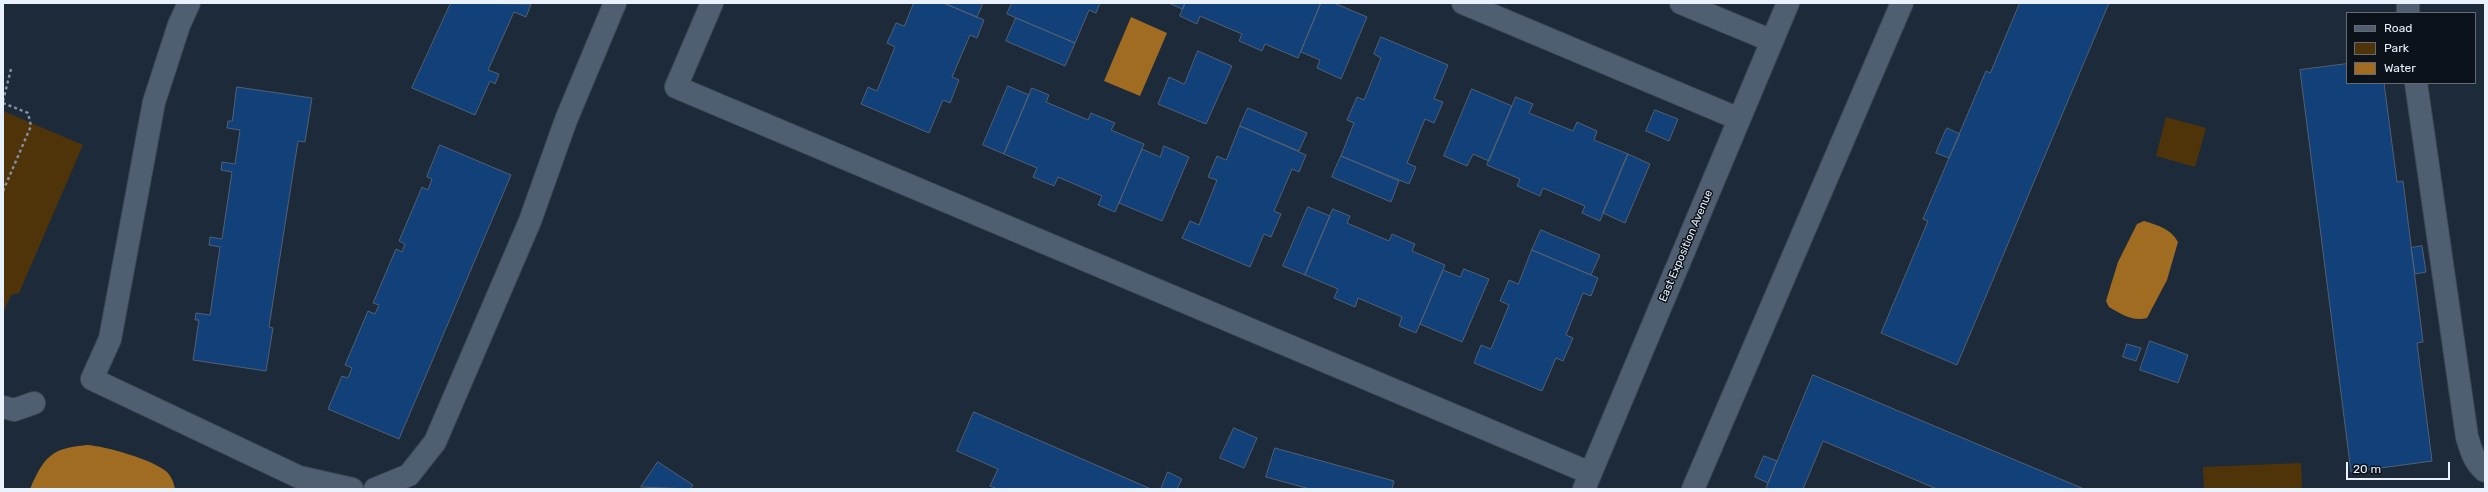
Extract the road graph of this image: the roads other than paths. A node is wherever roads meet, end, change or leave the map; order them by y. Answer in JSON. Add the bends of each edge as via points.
{"nodes":[{"id":1,"x":189,"y":3,"type":"edge"},
{"id":2,"x":615,"y":3,"type":"edge"},
{"id":3,"x":712,"y":3,"type":"edge"},
{"id":4,"x":1463,"y":3,"type":"edge"},
{"id":5,"x":1681,"y":3,"type":"edge"},
{"id":6,"x":1788,"y":3,"type":"edge"},
{"id":7,"x":1902,"y":3,"type":"edge"},
{"id":8,"x":1772,"y":41,"type":"junction"},
{"id":9,"x":2416,"y":84,"type":"edge"},
{"id":10,"x":1739,"y":119,"type":"junction"},
{"id":11,"x":34,"y":403,"type":"dead end"},
{"id":12,"x":3,"y":407,"type":"edge"},
{"id":13,"x":2485,"y":471,"type":"edge"},
{"id":14,"x":1587,"y":481,"type":"edge"},
{"id":15,"x":352,"y":489,"type":"edge"},
{"id":16,"x":375,"y":489,"type":"edge"},
{"id":17,"x":1693,"y":489,"type":"edge"}],
"edges":[{"from":1,"to":15,"type":"street","via":[[179,25],[154,102],[110,339],[92,379],[299,477]]},
{"from":2,"to":16,"type":"street","via":[[566,120],[530,221],[435,442],[409,475]]},
{"from":3,"to":14,"type":"street","via":[[676,87]]},
{"from":4,"to":10,"type":"street"},
{"from":5,"to":8,"type":"street"},
{"from":6,"to":8,"type":"street","name":"East Exposition Avenue"},
{"from":7,"to":17,"type":"street"},
{"from":8,"to":10,"type":"street","name":"East Exposition Avenue"},
{"from":9,"to":13,"type":"street","via":[[2467,437],[2478,466]]},
{"from":10,"to":14,"type":"street","name":"East Exposition Avenue"},
{"from":11,"to":12,"type":"street","via":[[14,410]]}]}
